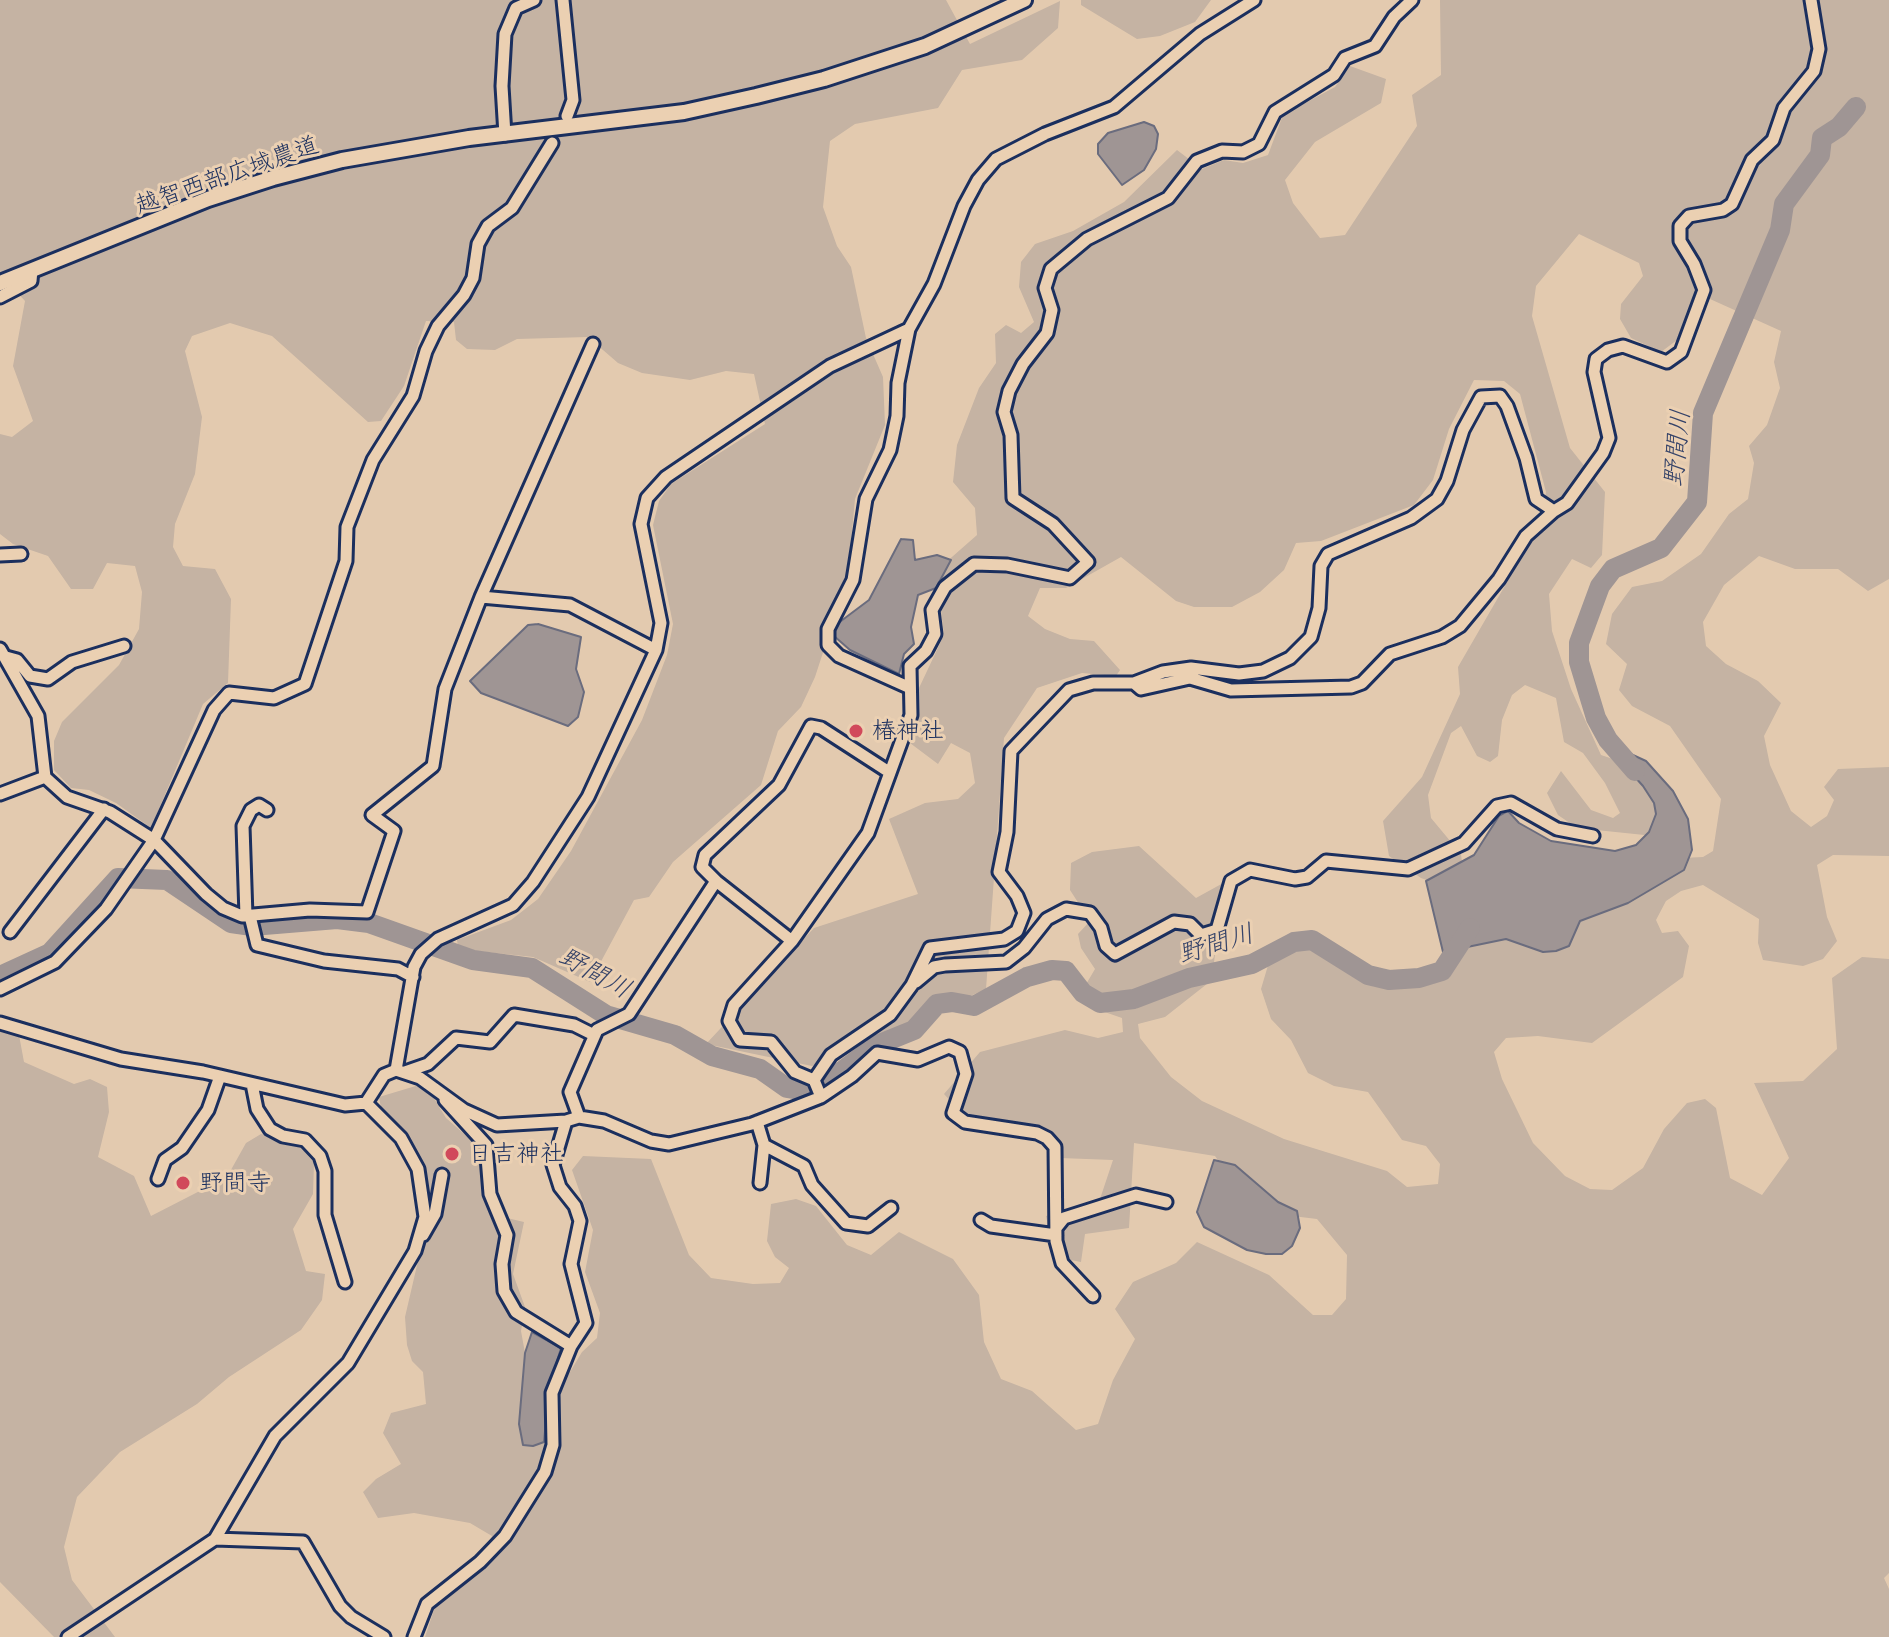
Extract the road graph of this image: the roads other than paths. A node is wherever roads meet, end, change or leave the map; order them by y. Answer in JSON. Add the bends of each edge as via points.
{"nodes":[{"id":1,"x":534,"y":0,"type":"edge"},
{"id":2,"x":563,"y":0,"type":"edge"},
{"id":3,"x":1024,"y":0,"type":"edge"},
{"id":4,"x":1254,"y":0,"type":"edge"},
{"id":5,"x":1412,"y":0,"type":"edge"},
{"id":6,"x":1811,"y":0,"type":"edge"},
{"id":7,"x":567,"y":116,"type":"dead end"},
{"id":8,"x":505,"y":135,"type":"junction"},
{"id":9,"x":552,"y":143,"type":"dead end"},
{"id":10,"x":32,"y":270,"type":"junction"},
{"id":11,"x":0,"y":283,"type":"edge"},
{"id":12,"x":0,"y":297,"type":"edge"},
{"id":13,"x":909,"y":329,"type":"junction"},
{"id":14,"x":593,"y":344,"type":"dead end"},
{"id":15,"x":1554,"y":511,"type":"junction"},
{"id":16,"x":21,"y":554,"type":"dead end"},
{"id":17,"x":0,"y":555,"type":"edge"},
{"id":18,"x":481,"y":597,"type":"junction"},
{"id":19,"x":124,"y":646,"type":"dead end"},
{"id":20,"x":656,"y":650,"type":"junction"},
{"id":21,"x":2,"y":653,"type":"edge"},
{"id":22,"x":1134,"y":683,"type":"junction"},
{"id":23,"x":908,"y":687,"type":"junction"},
{"id":24,"x":889,"y":772,"type":"junction"},
{"id":25,"x":45,"y":777,"type":"junction"},
{"id":26,"x":0,"y":794,"type":"edge"},
{"id":27,"x":104,"y":809,"type":"junction"},
{"id":28,"x":267,"y":810,"type":"dead end"},
{"id":29,"x":1593,"y":836,"type":"dead end"},
{"id":30,"x":154,"y":840,"type":"junction"},
{"id":31,"x":716,"y":881,"type":"junction"},
{"id":32,"x":248,"y":916,"type":"junction"},
{"id":33,"x":10,"y":932,"type":"dead end"},
{"id":34,"x":792,"y":941,"type":"junction"},
{"id":35,"x":413,"y":977,"type":"junction"},
{"id":36,"x":912,"y":985,"type":"junction"},
{"id":37,"x":0,"y":989,"type":"edge"},
{"id":38,"x":0,"y":1023,"type":"edge"},
{"id":39,"x":594,"y":1035,"type":"junction"},
{"id":40,"x":400,"y":1071,"type":"junction"},
{"id":41,"x":220,"y":1076,"type":"junction"},
{"id":42,"x":814,"y":1080,"type":"junction"},
{"id":43,"x":252,"y":1084,"type":"junction"},
{"id":44,"x":440,"y":1093,"type":"junction"},
{"id":45,"x":821,"y":1097,"type":"junction"},
{"id":46,"x":366,"y":1103,"type":"junction"},
{"id":47,"x":579,"y":1117,"type":"junction"},
{"id":48,"x":566,"y":1121,"type":"junction"},
{"id":49,"x":757,"y":1122,"type":"junction"},
{"id":50,"x":764,"y":1145,"type":"junction"},
{"id":51,"x":442,"y":1175,"type":"dead end"},
{"id":52,"x":158,"y":1179,"type":"dead end"},
{"id":53,"x":760,"y":1183,"type":"dead end"},
{"id":54,"x":1166,"y":1202,"type":"dead end"},
{"id":55,"x":891,"y":1208,"type":"dead end"},
{"id":56,"x":981,"y":1220,"type":"dead end"},
{"id":57,"x":1056,"y":1231,"type":"junction"},
{"id":58,"x":418,"y":1243,"type":"junction"},
{"id":59,"x":345,"y":1282,"type":"dead end"},
{"id":60,"x":1093,"y":1296,"type":"dead end"},
{"id":61,"x":571,"y":1346,"type":"junction"},
{"id":62,"x":215,"y":1539,"type":"junction"},
{"id":63,"x":68,"y":1637,"type":"edge"},
{"id":64,"x":384,"y":1637,"type":"edge"},
{"id":65,"x":414,"y":1637,"type":"edge"}],
"edges":[{"from":1,"to":8,"type":"street","via":[[516,8],[505,34]]},
{"from":2,"to":7,"type":"street","via":[[573,100]]},
{"from":3,"to":8,"type":"street","name":"越智西部広域農道","via":[[925,46],[824,79],[684,112]]},
{"from":4,"to":13,"type":"street","via":[[1200,34],[1114,107],[996,159],[964,206],[934,284]]},
{"from":5,"to":23,"type":"street","via":[[1375,46],[1345,58],[1334,75],[1275,112],[1259,144],[1197,161],[1168,198],[1087,239],[1051,269],[1045,288],[1052,310],[1047,333],[1023,364],[1004,412],[1011,435],[1013,498],[1053,524],[1088,562],[1070,578],[974,564],[945,587],[932,610],[935,634],[910,666]]},
{"from":6,"to":15,"type":"street","via":[[1819,49],[1814,71],[1784,108],[1773,140],[1752,160],[1732,204],[1689,216],[1680,226],[1680,241],[1704,290],[1681,352],[1667,362],[1623,346],[1596,359],[1594,372],[1609,438],[1567,503]]},
{"from":8,"to":10,"type":"street","name":"越智西部広域農道","via":[[342,160],[273,178]]},
{"from":9,"to":30,"type":"street","via":[[512,208],[488,226],[478,244],[473,278],[438,326],[413,396],[373,460],[347,527],[346,561],[305,684],[274,698],[229,693],[214,710]]},
{"from":10,"to":11,"type":"street","name":"越智西部広域農道"},
{"from":10,"to":12,"type":"street","via":[[31,281]]},
{"from":13,"to":20,"type":"street","via":[[830,366],[666,477],[647,498],[641,524],[661,623]]},
{"from":13,"to":23,"type":"street","via":[[890,450],[866,499],[853,580],[828,629],[828,645],[839,656]]},
{"from":14,"to":18,"type":"street"},
{"from":15,"to":22,"type":"street","via":[[1526,536],[1460,626],[1390,654],[1362,683],[1231,690],[1190,678],[1141,689]]},
{"from":15,"to":22,"type":"street","via":[[1536,499],[1507,406],[1500,396],[1481,397],[1437,499],[1411,518],[1328,554],[1321,566],[1311,637],[1290,658],[1263,671],[1191,668]]},
{"from":16,"to":17,"type":"street"},
{"from":18,"to":20,"type":"street","via":[[570,605]]},
{"from":18,"to":32,"type":"street","via":[[445,689],[433,766],[372,815],[394,831],[367,912]]},
{"from":19,"to":21,"type":"street","via":[[72,662],[48,679],[30,676],[17,660]]},
{"from":20,"to":35,"type":"street","via":[[588,797],[533,882],[513,905],[438,939],[421,954]]},
{"from":21,"to":25,"type":"street","via":[[38,716]]},
{"from":22,"to":36,"type":"street","via":[[1093,683],[1069,690],[1011,751],[1007,832],[999,872],[1024,913],[1017,931],[1004,939],[930,948]]},
{"from":23,"to":24,"type":"street","via":[[911,715]]},
{"from":24,"to":31,"type":"street","via":[[811,726],[779,785],[705,855],[702,867]]},
{"from":24,"to":34,"type":"street","via":[[868,833]]},
{"from":25,"to":26,"type":"street"},
{"from":25,"to":27,"type":"street","via":[[67,797]]},
{"from":27,"to":30,"type":"street"},
{"from":27,"to":33,"type":"street"},
{"from":28,"to":32,"type":"street","via":[[259,805],[251,810],[243,826]]},
{"from":29,"to":36,"type":"street","via":[[1557,829],[1511,803],[1497,806],[1464,843],[1408,869],[1326,861],[1307,877],[1295,879],[1250,870],[1231,881],[1217,930],[1201,935],[1190,924],[1174,922],[1115,954],[1090,913],[1066,909],[1047,919],[1006,962],[934,967]]},
{"from":30,"to":32,"type":"street","via":[[223,908]]},
{"from":30,"to":37,"type":"street","via":[[106,909],[55,962]]},
{"from":31,"to":34,"type":"street"},
{"from":31,"to":39,"type":"street","via":[[629,1014]]},
{"from":32,"to":35,"type":"street","via":[[257,945],[324,961],[398,969]]},
{"from":34,"to":42,"type":"street","via":[[734,1005],[729,1021],[740,1040],[771,1042],[795,1072]]},
{"from":35,"to":40,"type":"street"},
{"from":36,"to":42,"type":"street","via":[[890,1015],[831,1055]]},
{"from":38,"to":41,"type":"street","via":[[121,1059]]},
{"from":39,"to":40,"type":"street","via":[[574,1025],[514,1015],[490,1042],[456,1038],[428,1064]]},
{"from":39,"to":47,"type":"street","via":[[570,1092]]},
{"from":40,"to":44,"type":"street"},
{"from":40,"to":46,"type":"street","via":[[384,1075]]},
{"from":41,"to":43,"type":"street"},
{"from":41,"to":52,"type":"street","via":[[208,1110],[182,1148],[165,1160]]},
{"from":42,"to":45,"type":"street"},
{"from":43,"to":46,"type":"street","via":[[345,1105]]},
{"from":43,"to":59,"type":"street","via":[[257,1109],[270,1129],[305,1140],[320,1156],[325,1215]]},
{"from":44,"to":48,"type":"street","via":[[497,1125]]},
{"from":44,"to":61,"type":"street","via":[[486,1145],[490,1194],[507,1235],[504,1291],[516,1312]]},
{"from":45,"to":49,"type":"street"},
{"from":45,"to":57,"type":"street","via":[[877,1053],[918,1060],[949,1047],[960,1052],[966,1074],[953,1113],[965,1122],[1037,1133],[1055,1147]]},
{"from":46,"to":58,"type":"street","via":[[401,1138],[418,1169],[425,1217]]},
{"from":47,"to":48,"type":"street"},
{"from":47,"to":49,"type":"street","via":[[669,1144]]},
{"from":48,"to":61,"type":"street","via":[[553,1165],[580,1221],[571,1264],[586,1323]]},
{"from":49,"to":50,"type":"street"},
{"from":50,"to":53,"type":"street"},
{"from":50,"to":55,"type":"street","via":[[804,1166],[812,1185],[846,1223],[868,1226]]},
{"from":51,"to":58,"type":"street","via":[[435,1214]]},
{"from":54,"to":57,"type":"street","via":[[1136,1195],[1064,1218]]},
{"from":56,"to":57,"type":"street","via":[[991,1226]]},
{"from":57,"to":60,"type":"street","via":[[1062,1263]]},
{"from":58,"to":62,"type":"street","via":[[348,1363],[275,1436]]},
{"from":61,"to":65,"type":"street","via":[[552,1393],[553,1445],[545,1472],[505,1536],[427,1604]]},
{"from":62,"to":63,"type":"street"},
{"from":62,"to":64,"type":"street","via":[[303,1542],[340,1606]]}]}
